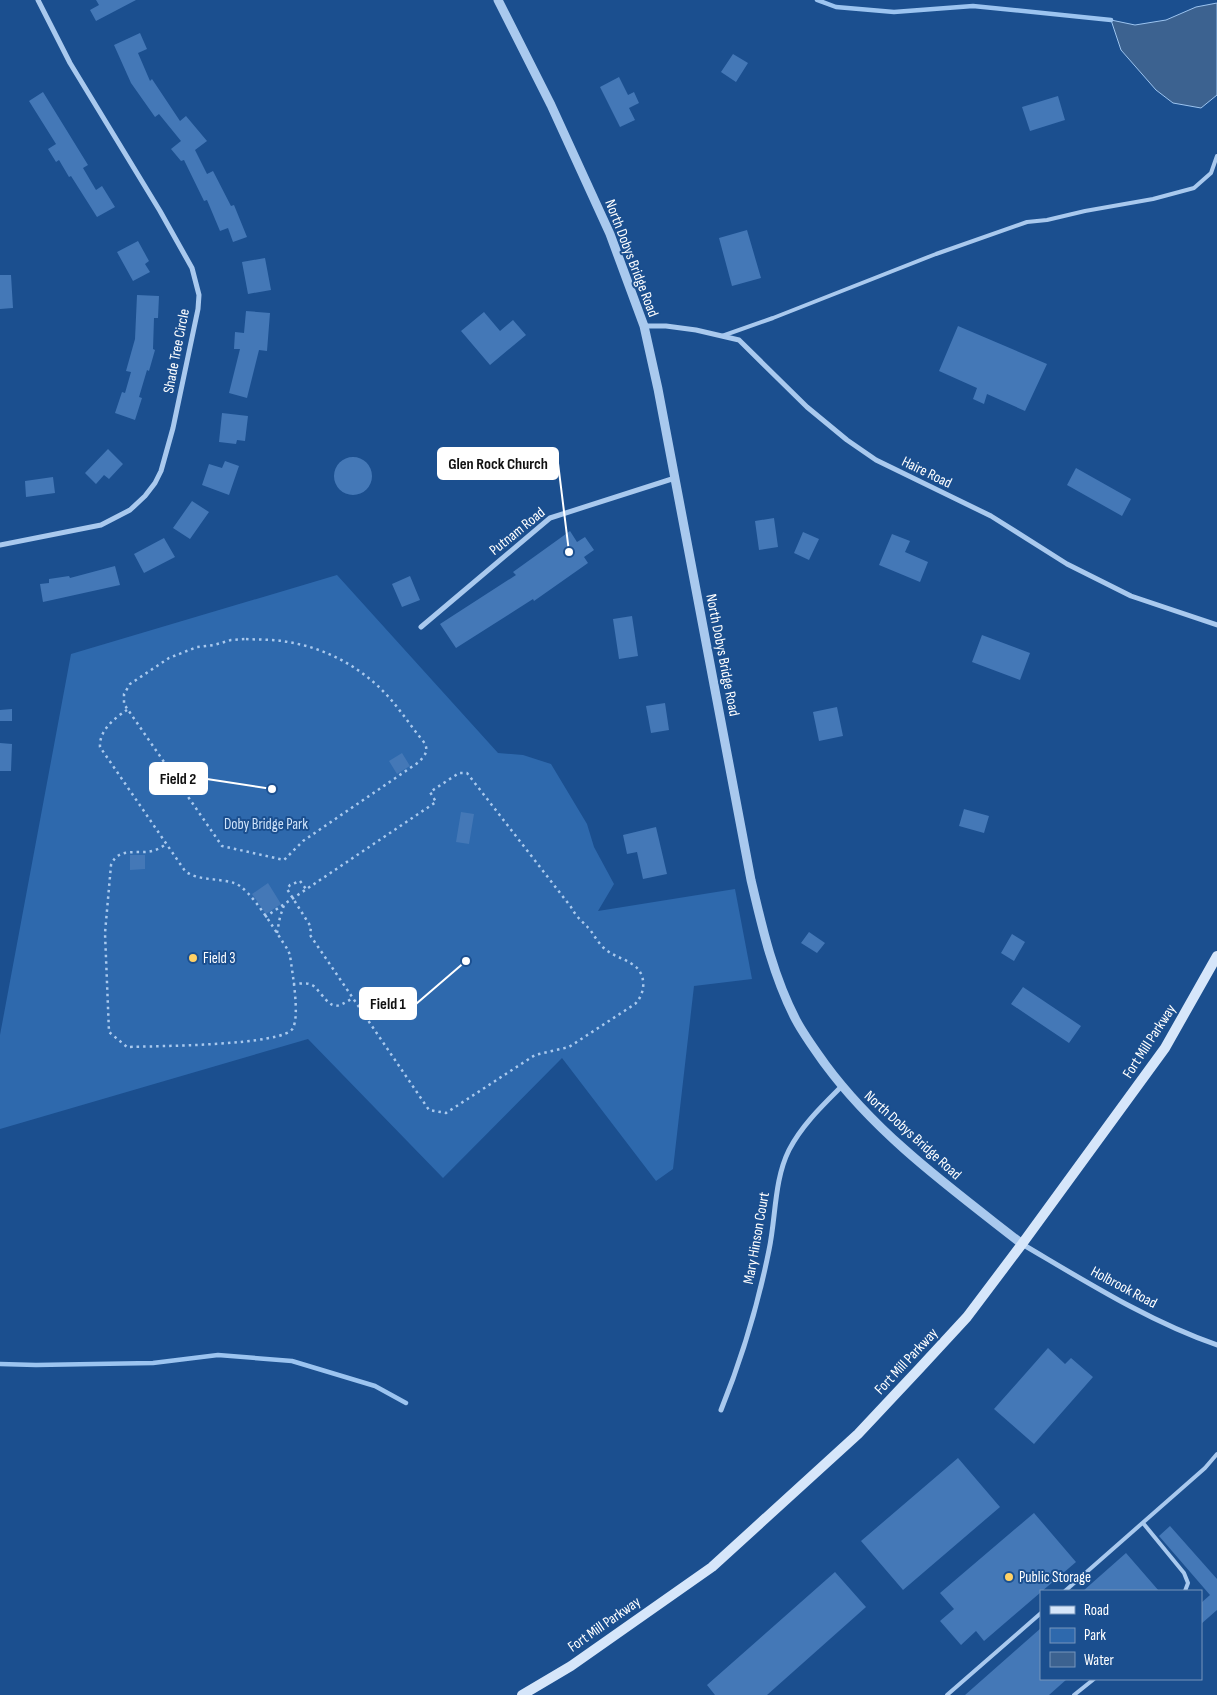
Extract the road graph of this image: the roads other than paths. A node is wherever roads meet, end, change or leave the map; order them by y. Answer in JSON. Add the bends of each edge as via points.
{"nodes":[{"id":1,"x":38,"y":0,"type":"edge"},
{"id":2,"x":498,"y":0,"type":"edge"},
{"id":3,"x":1217,"y":156,"type":"edge"},
{"id":4,"x":644,"y":326,"type":"junction"},
{"id":5,"x":722,"y":336,"type":"junction"},
{"id":6,"x":675,"y":478,"type":"junction"},
{"id":7,"x":0,"y":546,"type":"edge"},
{"id":8,"x":1217,"y":625,"type":"edge"},
{"id":9,"x":421,"y":627,"type":"dead end"},
{"id":10,"x":1217,"y":956,"type":"edge"},
{"id":11,"x":842,"y":1086,"type":"junction"},
{"id":12,"x":1022,"y":1244,"type":"junction"},
{"id":13,"x":1217,"y":1345,"type":"edge"},
{"id":14,"x":721,"y":1410,"type":"dead end"},
{"id":15,"x":1217,"y":1454,"type":"edge"},
{"id":16,"x":1143,"y":1523,"type":"junction"},
{"id":17,"x":1066,"y":1590,"type":"edge"},
{"id":18,"x":1185,"y":1590,"type":"edge"},
{"id":19,"x":1040,"y":1613,"type":"edge"},
{"id":20,"x":1093,"y":1680,"type":"edge"},
{"id":21,"x":522,"y":1695,"type":"edge"},
{"id":22,"x":947,"y":1695,"type":"edge"},
{"id":23,"x":1074,"y":1695,"type":"edge"}],
"edges":[{"from":1,"to":7,"type":"street","name":"Shade Tree Circle","via":[[70,63],[192,268],[198,309],[173,428],[161,471],[146,496],[130,510],[101,525]]},
{"from":2,"to":4,"type":"street","name":"North Dobys Bridge Road","via":[[610,234]]},
{"from":3,"to":5,"type":"lane","via":[[1211,172],[1194,188],[1154,199],[1027,222]]},
{"from":4,"to":5,"type":"street","name":"Haire Road","via":[[666,326]]},
{"from":4,"to":6,"type":"street","name":"North Dobys Bridge Road"},
{"from":5,"to":8,"type":"street","name":"Haire Road","via":[[739,340],[807,407],[876,460],[991,516],[1067,564],[1131,596]]},
{"from":6,"to":9,"type":"street","name":"Putnam Road","via":[[550,518]]},
{"from":6,"to":11,"type":"street","name":"North Dobys Bridge Road","via":[[751,880],[766,942],[797,1022]]},
{"from":10,"to":12,"type":"main road","name":"Fort Mill Parkway","via":[[1165,1048]]},
{"from":11,"to":12,"type":"street","name":"North Dobys Bridge Road","via":[[859,1107],[917,1160]]},
{"from":11,"to":14,"type":"street","name":"Mary Hinson Court","via":[[800,1131],[782,1166],[762,1283],[745,1348]]},
{"from":12,"to":13,"type":"street","name":"Holbrook Road","via":[[1115,1298]]},
{"from":12,"to":21,"type":"main road","name":"Fort Mill Parkway","via":[[967,1317],[858,1434],[712,1567],[571,1666]]},
{"from":15,"to":16,"type":"lane"},
{"from":16,"to":17,"type":"lane"},
{"from":16,"to":18,"type":"lane","via":[[1184,1573],[1188,1582]]},
{"from":19,"to":22,"type":"lane"},
{"from":20,"to":23,"type":"lane"}]}
